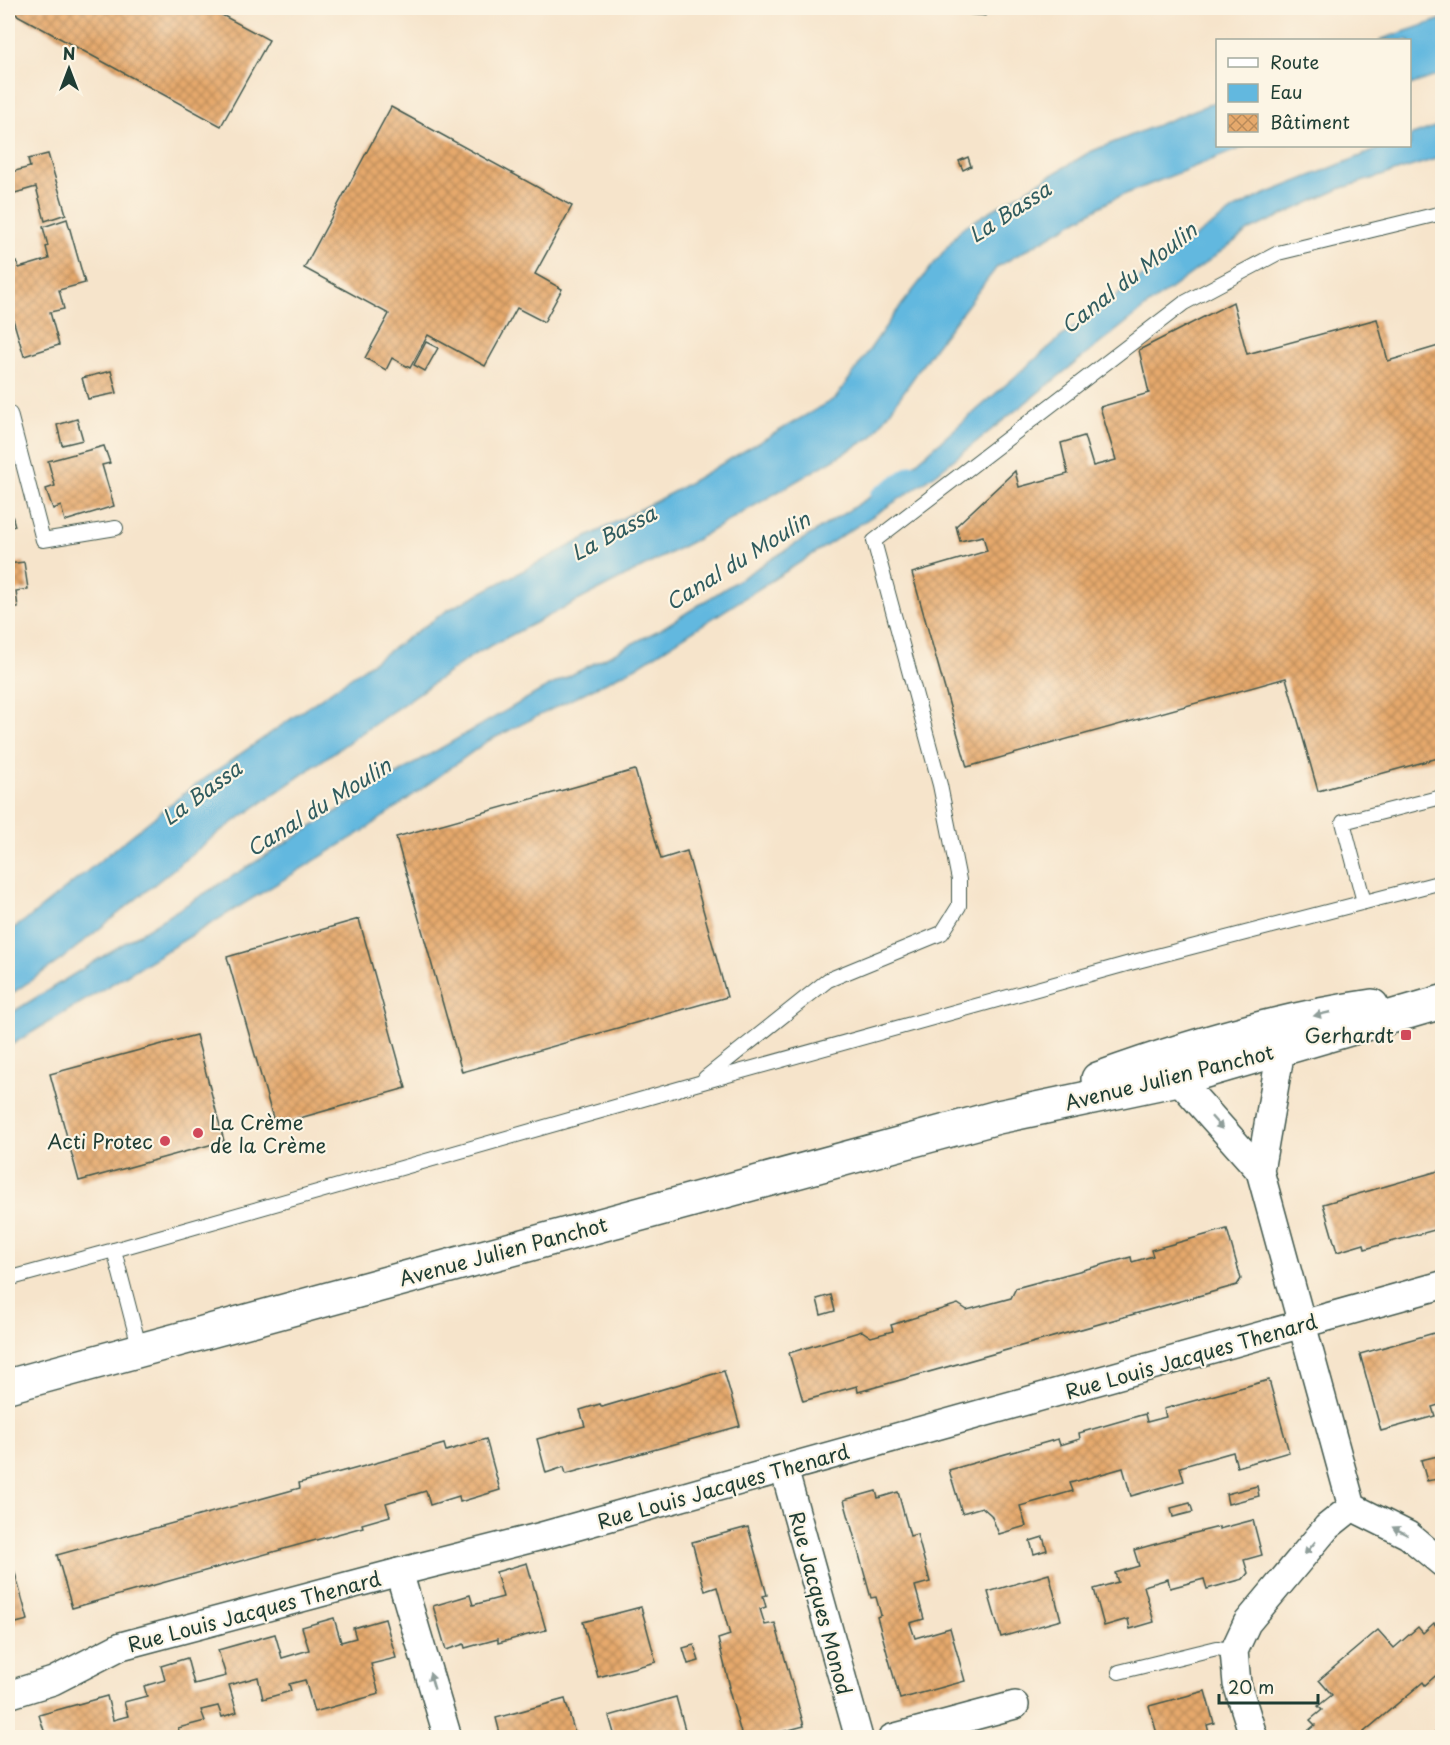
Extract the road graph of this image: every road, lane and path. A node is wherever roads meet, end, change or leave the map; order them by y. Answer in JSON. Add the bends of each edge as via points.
{"nodes":[{"id":1,"x":1443,"y":213,"type":"edge"},
{"id":2,"x":8,"y":415,"type":"edge"},
{"id":3,"x":116,"y":528,"type":"dead end"},
{"id":4,"x":1443,"y":797,"type":"edge"},
{"id":5,"x":1443,"y":882,"type":"edge"},
{"id":6,"x":1364,"y":902,"type":"junction"},
{"id":7,"x":1443,"y":995,"type":"edge"},
{"id":8,"x":1443,"y":1002,"type":"edge"},
{"id":9,"x":1281,"y":1050,"type":"junction"},
{"id":10,"x":1178,"y":1079,"type":"junction"},
{"id":11,"x":699,"y":1083,"type":"junction"},
{"id":12,"x":998,"y":1117,"type":"junction"},
{"id":13,"x":1260,"y":1171,"type":"junction"},
{"id":14,"x":114,"y":1250,"type":"junction"},
{"id":15,"x":8,"y":1279,"type":"edge"},
{"id":16,"x":1443,"y":1285,"type":"edge"},
{"id":17,"x":1303,"y":1325,"type":"junction"},
{"id":18,"x":140,"y":1350,"type":"junction"},
{"id":19,"x":8,"y":1386,"type":"edge"},
{"id":20,"x":784,"y":1469,"type":"junction"},
{"id":21,"x":1352,"y":1508,"type":"junction"},
{"id":22,"x":1443,"y":1563,"type":"edge"},
{"id":23,"x":399,"y":1572,"type":"junction"},
{"id":24,"x":1234,"y":1651,"type":"junction"},
{"id":25,"x":1119,"y":1672,"type":"dead end"},
{"id":26,"x":8,"y":1695,"type":"edge"},
{"id":27,"x":1015,"y":1705,"type":"dead end"},
{"id":28,"x":448,"y":1737,"type":"edge"},
{"id":29,"x":858,"y":1737,"type":"edge"},
{"id":30,"x":892,"y":1737,"type":"edge"},
{"id":31,"x":1254,"y":1737,"type":"edge"}],
"edges":[{"from":1,"to":11,"type":"lane","via":[[1278,253],[1184,303],[874,541],[940,785],[959,880],[959,906],[942,933],[828,980]]},
{"from":2,"to":3,"type":"lane","via":[[43,540]]},
{"from":4,"to":6,"type":"lane","via":[[1343,822]]},
{"from":5,"to":6,"type":"lane"},
{"from":6,"to":11,"type":"lane"},
{"from":7,"to":12,"type":"main road","name":"Avenue Julien Panchot","one_way":true,"via":[[1326,1012],[1164,1055]]},
{"from":8,"to":9,"type":"main road","name":"Avenue Julien Panchot"},
{"from":9,"to":10,"type":"main road","name":"Avenue Julien Panchot"},
{"from":9,"to":13,"type":"street"},
{"from":10,"to":12,"type":"main road","name":"Avenue Julien Panchot"},
{"from":10,"to":13,"type":"street","one_way":true},
{"from":11,"to":14,"type":"lane"},
{"from":12,"to":18,"type":"main road","name":"Avenue Julien Panchot"},
{"from":13,"to":17,"type":"street"},
{"from":14,"to":15,"type":"lane"},
{"from":14,"to":18,"type":"lane"},
{"from":16,"to":17,"type":"street","name":"Rue Louis Jacques Thenard"},
{"from":17,"to":20,"type":"street","name":"Rue Louis Jacques Thenard"},
{"from":17,"to":21,"type":"street"},
{"from":18,"to":19,"type":"main road","name":"Avenue Julien Panchot"},
{"from":20,"to":23,"type":"street","name":"Rue Louis Jacques Thenard"},
{"from":20,"to":29,"type":"street","name":"Rue Jacques Monod"},
{"from":22,"to":21,"type":"street","one_way":true,"via":[[1408,1535]]},
{"from":21,"to":24,"type":"street","one_way":true,"via":[[1327,1527],[1247,1623]]},
{"from":23,"to":26,"type":"street","name":"Rue Louis Jacques Thenard","via":[[121,1646],[53,1681]]},
{"from":28,"to":23,"type":"street","one_way":true},
{"from":24,"to":25,"type":"lane","via":[[1217,1648]]},
{"from":24,"to":31,"type":"street","via":[[1237,1684]]},
{"from":27,"to":30,"type":"street"}]}
